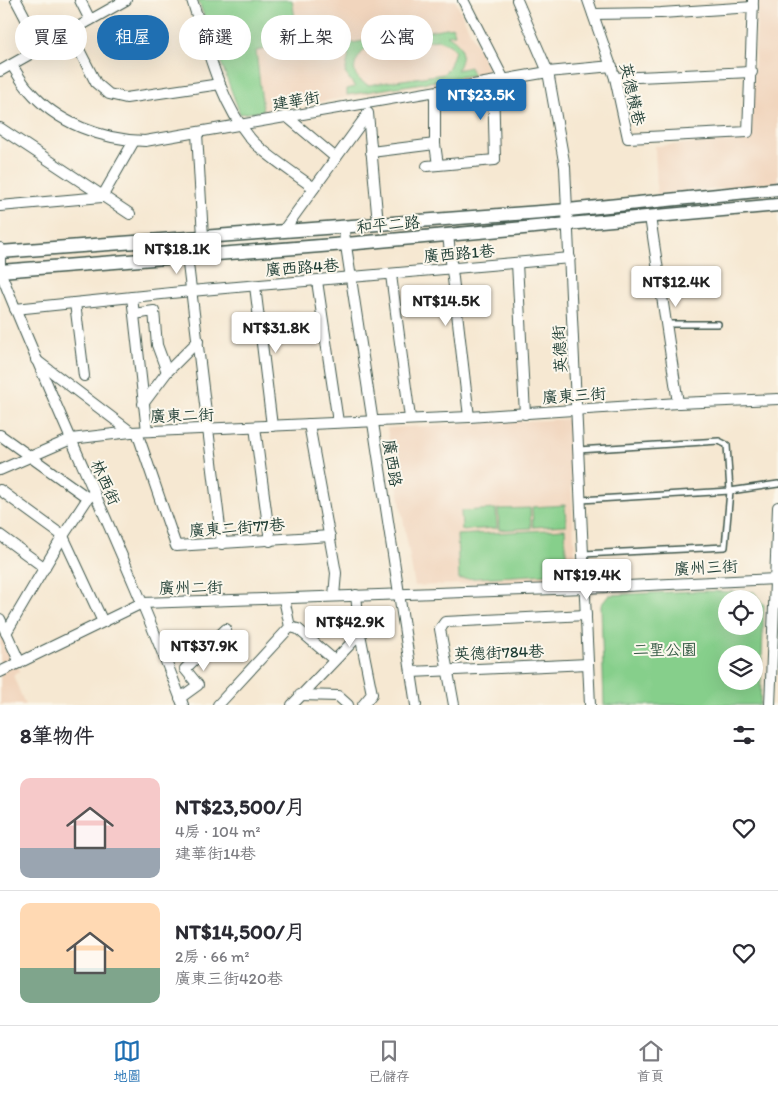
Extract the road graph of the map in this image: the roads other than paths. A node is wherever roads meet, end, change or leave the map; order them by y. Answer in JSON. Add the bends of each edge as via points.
{"nodes":[{"id":1,"x":16,"y":0,"type":"edge"},
{"id":2,"x":80,"y":0,"type":"edge"},
{"id":3,"x":126,"y":0,"type":"edge"},
{"id":4,"x":192,"y":0,"type":"edge"},
{"id":5,"x":464,"y":0,"type":"edge"},
{"id":6,"x":517,"y":0,"type":"edge"},
{"id":7,"x":588,"y":0,"type":"edge"},
{"id":8,"x":753,"y":4,"type":"edge"},
{"id":9,"x":593,"y":14,"type":"junction"},
{"id":10,"x":24,"y":15,"type":"edge"},
{"id":11,"x":90,"y":20,"type":"junction"},
{"id":12,"x":87,"y":22,"type":"edge"},
{"id":13,"x":17,"y":60,"type":"edge"},
{"id":14,"x":84,"y":60,"type":"edge"},
{"id":15,"x":612,"y":66,"type":"junction"},
{"id":16,"x":4,"y":67,"type":"edge"},
{"id":17,"x":548,"y":72,"type":"junction"},
{"id":18,"x":752,"y":72,"type":"junction"},
{"id":19,"x":615,"y":78,"type":"junction"},
{"id":20,"x":504,"y":80,"type":"junction"},
{"id":21,"x":493,"y":82,"type":"junction"},
{"id":22,"x":220,"y":84,"type":"junction"},
{"id":23,"x":435,"y":92,"type":"junction"},
{"id":24,"x":372,"y":103,"type":"junction"},
{"id":25,"x":367,"y":115,"type":"junction"},
{"id":26,"x":286,"y":116,"type":"junction"},
{"id":27,"x":241,"y":125,"type":"junction"},
{"id":28,"x":0,"y":128,"type":"edge"},
{"id":29,"x":197,"y":133,"type":"junction"},
{"id":30,"x":134,"y":141,"type":"junction"},
{"id":31,"x":435,"y":144,"type":"junction"},
{"id":32,"x":371,"y":152,"type":"junction"},
{"id":33,"x":336,"y":158,"type":"junction"},
{"id":34,"x":314,"y":188,"type":"junction"},
{"id":35,"x":778,"y":189,"type":"edge"},
{"id":36,"x":102,"y":197,"type":"junction"},
{"id":37,"x":778,"y":205,"type":"edge"},
{"id":38,"x":0,"y":206,"type":"edge"},
{"id":39,"x":568,"y":210,"type":"junction"},
{"id":40,"x":130,"y":214,"type":"dead end"},
{"id":41,"x":650,"y":217,"type":"junction"},
{"id":42,"x":378,"y":224,"type":"junction"},
{"id":43,"x":568,"y":224,"type":"junction"},
{"id":44,"x":343,"y":226,"type":"junction"},
{"id":45,"x":283,"y":231,"type":"junction"},
{"id":46,"x":448,"y":235,"type":"junction"},
{"id":47,"x":203,"y":237,"type":"junction"},
{"id":48,"x":346,"y":244,"type":"junction"},
{"id":49,"x":0,"y":251,"type":"edge"},
{"id":50,"x":187,"y":256,"type":"junction"},
{"id":51,"x":570,"y":258,"type":"junction"},
{"id":52,"x":517,"y":263,"type":"junction"},
{"id":53,"x":0,"y":266,"type":"edge"},
{"id":54,"x":452,"y":268,"type":"junction"},
{"id":55,"x":0,"y":271,"type":"edge"},
{"id":56,"x":391,"y":275,"type":"junction"},
{"id":57,"x":351,"y":278,"type":"junction"},
{"id":58,"x":316,"y":281,"type":"junction"},
{"id":59,"x":255,"y":286,"type":"junction"},
{"id":60,"x":191,"y":291,"type":"junction"},
{"id":61,"x":132,"y":297,"type":"junction"},
{"id":62,"x":75,"y":303,"type":"junction"},
{"id":63,"x":15,"y":310,"type":"junction"},
{"id":64,"x":134,"y":314,"type":"junction"},
{"id":65,"x":666,"y":324,"type":"junction"},
{"id":66,"x":718,"y":324,"type":"dead end"},
{"id":67,"x":198,"y":341,"type":"junction"},
{"id":68,"x":36,"y":360,"type":"junction"},
{"id":69,"x":167,"y":372,"type":"junction"},
{"id":70,"x":84,"y":376,"type":"dead end"},
{"id":71,"x":778,"y":399,"type":"edge"},
{"id":72,"x":678,"y":402,"type":"junction"},
{"id":73,"x":144,"y":404,"type":"junction"},
{"id":74,"x":577,"y":410,"type":"junction"},
{"id":75,"x":525,"y":414,"type":"junction"},
{"id":76,"x":469,"y":417,"type":"junction"},
{"id":77,"x":410,"y":418,"type":"junction"},
{"id":78,"x":372,"y":420,"type":"junction"},
{"id":79,"x":338,"y":422,"type":"junction"},
{"id":80,"x":309,"y":424,"type":"junction"},
{"id":81,"x":272,"y":426,"type":"junction"},
{"id":82,"x":255,"y":427,"type":"junction"},
{"id":83,"x":208,"y":429,"type":"junction"},
{"id":84,"x":138,"y":432,"type":"junction"},
{"id":85,"x":0,"y":434,"type":"edge"},
{"id":86,"x":71,"y":439,"type":"junction"},
{"id":87,"x":578,"y":450,"type":"junction"},
{"id":88,"x":30,"y":457,"type":"junction"},
{"id":89,"x":0,"y":470,"type":"edge"},
{"id":90,"x":778,"y":484,"type":"edge"},
{"id":91,"x":0,"y":490,"type":"edge"},
{"id":92,"x":730,"y":491,"type":"junction"},
{"id":93,"x":91,"y":496,"type":"junction"},
{"id":94,"x":581,"y":500,"type":"junction"},
{"id":95,"x":778,"y":507,"type":"edge"},
{"id":96,"x":0,"y":535,"type":"edge"},
{"id":97,"x":63,"y":536,"type":"junction"},
{"id":98,"x":330,"y":536,"type":"junction"},
{"id":99,"x":270,"y":541,"type":"junction"},
{"id":100,"x":222,"y":544,"type":"junction"},
{"id":101,"x":583,"y":554,"type":"junction"},
{"id":102,"x":46,"y":568,"type":"junction"},
{"id":103,"x":775,"y":579,"type":"junction"},
{"id":104,"x":585,"y":588,"type":"junction"},
{"id":105,"x":399,"y":593,"type":"junction"},
{"id":106,"x":356,"y":595,"type":"junction"},
{"id":107,"x":334,"y":596,"type":"junction"},
{"id":108,"x":284,"y":599,"type":"junction"},
{"id":109,"x":142,"y":603,"type":"junction"},
{"id":110,"x":586,"y":615,"type":"junction"},
{"id":111,"x":0,"y":619,"type":"edge"},
{"id":112,"x":103,"y":622,"type":"junction"},
{"id":113,"x":290,"y":627,"type":"junction"},
{"id":114,"x":226,"y":629,"type":"dead end"},
{"id":115,"x":6,"y":633,"type":"junction"},
{"id":116,"x":360,"y":634,"type":"junction"},
{"id":117,"x":333,"y":659,"type":"junction"},
{"id":118,"x":20,"y":663,"type":"junction"},
{"id":119,"x":588,"y":664,"type":"junction"},
{"id":120,"x":447,"y":669,"type":"junction"},
{"id":121,"x":0,"y":672,"type":"edge"},
{"id":122,"x":412,"y":672,"type":"junction"},
{"id":123,"x":300,"y":695,"type":"junction"},
{"id":124,"x":182,"y":702,"type":"edge"},
{"id":125,"x":218,"y":705,"type":"edge"},
{"id":126,"x":292,"y":705,"type":"edge"},
{"id":127,"x":348,"y":705,"type":"edge"},
{"id":128,"x":363,"y":705,"type":"edge"},
{"id":129,"x":416,"y":705,"type":"edge"},
{"id":130,"x":454,"y":705,"type":"edge"},
{"id":131,"x":590,"y":705,"type":"edge"},
{"id":132,"x":770,"y":705,"type":"edge"}],
"edges":[{"from":1,"to":10,"type":"street"},
{"from":2,"to":11,"type":"street"},
{"from":3,"to":11,"type":"street"},
{"from":4,"to":22,"type":"street"},
{"from":5,"to":20,"type":"street"},
{"from":6,"to":17,"type":"street","name":"英德街"},
{"from":7,"to":9,"type":"street","name":"英德橫巷"},
{"from":8,"to":9,"type":"street","via":[[661,13]]},
{"from":8,"to":18,"type":"street"},
{"from":9,"to":15,"type":"street","name":"英德橫巷"},
{"from":11,"to":12,"type":"street"},
{"from":13,"to":16,"type":"street"},
{"from":14,"to":22,"type":"street","via":[[96,83],[109,94],[126,98]]},
{"from":15,"to":17,"type":"street","name":"建華街"},
{"from":15,"to":19,"type":"street","name":"英德橫巷"},
{"from":16,"to":30,"type":"street","name":"建華街","via":[[60,117],[85,130]]},
{"from":17,"to":20,"type":"street","name":"建華街"},
{"from":17,"to":39,"type":"street","name":"英德街","via":[[561,138]]},
{"from":18,"to":19,"type":"street"},
{"from":18,"to":19,"type":"street","name":"英德橫巷","via":[[748,132],[628,138]]},
{"from":20,"to":21,"type":"street","name":"建華街"},
{"from":21,"to":23,"type":"street","name":"建華街"},
{"from":21,"to":31,"type":"street","via":[[495,160],[432,165]]},
{"from":22,"to":27,"type":"street"},
{"from":23,"to":24,"type":"street","name":"建華街"},
{"from":23,"to":31,"type":"street"},
{"from":24,"to":25,"type":"street"},
{"from":24,"to":26,"type":"street","name":"建華街"},
{"from":25,"to":32,"type":"street"},
{"from":25,"to":33,"type":"street"},
{"from":26,"to":27,"type":"street","name":"建華街"},
{"from":26,"to":33,"type":"street"},
{"from":27,"to":29,"type":"street","name":"建華街"},
{"from":27,"to":34,"type":"street","via":[[251,140]]},
{"from":28,"to":36,"type":"street"},
{"from":29,"to":30,"type":"street","name":"建華街"},
{"from":29,"to":47,"type":"street"},
{"from":30,"to":36,"type":"street"},
{"from":31,"to":32,"type":"street"},
{"from":32,"to":42,"type":"street"},
{"from":33,"to":34,"type":"street"},
{"from":34,"to":45,"type":"street"},
{"from":35,"to":39,"type":"street","name":"和平二路"},
{"from":36,"to":38,"type":"street"},
{"from":36,"to":40,"type":"street"},
{"from":37,"to":41,"type":"street","name":"和平二路"},
{"from":39,"to":42,"type":"street","name":"和平二路"},
{"from":39,"to":43,"type":"street","name":"英德街"},
{"from":41,"to":43,"type":"street","name":"和平二路"},
{"from":41,"to":65,"type":"street"},
{"from":42,"to":44,"type":"street","name":"和平二路"},
{"from":43,"to":46,"type":"street","name":"和平二路"},
{"from":43,"to":51,"type":"street","name":"英德街"},
{"from":44,"to":45,"type":"street","name":"和平二路"},
{"from":44,"to":48,"type":"street","name":"廣西路"},
{"from":45,"to":47,"type":"street","name":"和平二路"},
{"from":46,"to":48,"type":"street","name":"和平二路"},
{"from":46,"to":54,"type":"street"},
{"from":47,"to":49,"type":"street","name":"和平二路"},
{"from":48,"to":50,"type":"street","name":"和平二路"},
{"from":48,"to":57,"type":"street","name":"廣西路"},
{"from":49,"to":53,"type":"street"},
{"from":50,"to":55,"type":"street","name":"和平二路"},
{"from":50,"to":60,"type":"street"},
{"from":51,"to":52,"type":"street","name":"廣西路1巷"},
{"from":51,"to":74,"type":"street","name":"英德街"},
{"from":52,"to":54,"type":"street","name":"廣西路1巷"},
{"from":52,"to":75,"type":"street"},
{"from":54,"to":56,"type":"street","name":"廣西路1巷"},
{"from":54,"to":76,"type":"street"},
{"from":55,"to":63,"type":"street","name":"林西街"},
{"from":56,"to":57,"type":"street","name":"廣西路1巷"},
{"from":56,"to":77,"type":"street"},
{"from":57,"to":58,"type":"street","name":"廣西路4巷"},
{"from":57,"to":78,"type":"street","name":"廣西路"},
{"from":58,"to":59,"type":"street","name":"廣西路4巷"},
{"from":58,"to":79,"type":"street"},
{"from":59,"to":60,"type":"street","name":"廣西路4巷"},
{"from":59,"to":81,"type":"street"},
{"from":60,"to":61,"type":"street","name":"廣西路4巷"},
{"from":60,"to":67,"type":"street"},
{"from":61,"to":62,"type":"street","name":"廣西路4巷"},
{"from":61,"to":64,"type":"street"},
{"from":62,"to":63,"type":"street","name":"廣西路4巷"},
{"from":62,"to":70,"type":"street"},
{"from":63,"to":68,"type":"street","name":"林西街"},
{"from":64,"to":69,"type":"street","via":[[154,311],[157,345]]},
{"from":64,"to":73,"type":"street"},
{"from":65,"to":66,"type":"lane"},
{"from":65,"to":72,"type":"street"},
{"from":67,"to":69,"type":"street"},
{"from":67,"to":83,"type":"street"},
{"from":68,"to":84,"type":"street"},
{"from":68,"to":86,"type":"street","name":"林西街"},
{"from":69,"to":73,"type":"street"},
{"from":71,"to":72,"type":"street","name":"廣東三街"},
{"from":72,"to":74,"type":"street","name":"廣東三街"},
{"from":73,"to":84,"type":"street"},
{"from":74,"to":75,"type":"street","name":"廣東三街"},
{"from":74,"to":87,"type":"street","name":"英德街"},
{"from":75,"to":76,"type":"street","name":"廣東三街"},
{"from":76,"to":77,"type":"street","name":"廣東三街"},
{"from":77,"to":78,"type":"street","name":"廣東三街"},
{"from":78,"to":79,"type":"street","name":"廣東二街"},
{"from":78,"to":105,"type":"street","name":"廣西路"},
{"from":79,"to":80,"type":"street","name":"廣東二街"},
{"from":80,"to":81,"type":"street","name":"廣東二街"},
{"from":80,"to":98,"type":"street"},
{"from":81,"to":82,"type":"street","name":"廣東二街"},
{"from":82,"to":83,"type":"street","name":"廣東二街"},
{"from":82,"to":99,"type":"street"},
{"from":83,"to":84,"type":"street","name":"廣東二街"},
{"from":83,"to":100,"type":"street"},
{"from":84,"to":86,"type":"street","name":"廣東二街"},
{"from":84,"to":100,"type":"street","name":"廣東二街77巷","via":[[176,546]]},
{"from":85,"to":88,"type":"street"},
{"from":86,"to":88,"type":"street","name":"廣東二街"},
{"from":86,"to":93,"type":"street","name":"林西街"},
{"from":87,"to":92,"type":"lane","via":[[720,441],[727,445]]},
{"from":87,"to":94,"type":"street","name":"英德街"},
{"from":88,"to":89,"type":"street","name":"廣東二街"},
{"from":88,"to":93,"type":"street"},
{"from":90,"to":92,"type":"lane"},
{"from":91,"to":97,"type":"street"},
{"from":92,"to":94,"type":"lane"},
{"from":92,"to":101,"type":"lane","via":[[725,547]]},
{"from":93,"to":97,"type":"street"},
{"from":93,"to":109,"type":"street","name":"林西街"},
{"from":94,"to":101,"type":"street","name":"英德街"},
{"from":95,"to":103,"type":"street"},
{"from":96,"to":102,"type":"street"},
{"from":97,"to":102,"type":"street"},
{"from":97,"to":112,"type":"street"},
{"from":98,"to":99,"type":"street","name":"廣東二街77巷"},
{"from":98,"to":107,"type":"street","via":[[336,573]]},
{"from":99,"to":100,"type":"street","name":"廣東二街77巷"},
{"from":101,"to":104,"type":"street","name":"英德街"},
{"from":102,"to":115,"type":"street"},
{"from":103,"to":104,"type":"street","name":"廣州三街"},
{"from":103,"to":132,"type":"street"},
{"from":104,"to":105,"type":"street","name":"廣州三街"},
{"from":104,"to":110,"type":"street","name":"英德街"},
{"from":105,"to":106,"type":"street","name":"廣州二街"},
{"from":105,"to":122,"type":"street","name":"廣西路"},
{"from":106,"to":107,"type":"street","name":"廣州二街"},
{"from":106,"to":116,"type":"street"},
{"from":107,"to":108,"type":"street","name":"廣州二街"},
{"from":108,"to":109,"type":"street","name":"廣州二街"},
{"from":108,"to":113,"type":"street"},
{"from":109,"to":112,"type":"street","name":"廣州二街"},
{"from":109,"to":124,"type":"street","name":"林西街"},
{"from":110,"to":119,"type":"street","name":"英德街"},
{"from":110,"to":120,"type":"street","via":[[445,622],[440,629]]},
{"from":111,"to":115,"type":"street"},
{"from":112,"to":118,"type":"street","name":"廣州二街"},
{"from":113,"to":117,"type":"street","via":[[298,629]]},
{"from":113,"to":125,"type":"street"},
{"from":114,"to":124,"type":"street","via":[[185,669],[198,685]]},
{"from":115,"to":118,"type":"street"},
{"from":116,"to":117,"type":"street"},
{"from":116,"to":128,"type":"street","via":[[372,694]]},
{"from":117,"to":123,"type":"street"},
{"from":118,"to":121,"type":"street","name":"廣州二街"},
{"from":119,"to":120,"type":"street","name":"英德街784巷"},
{"from":119,"to":131,"type":"street","name":"英德街"},
{"from":120,"to":122,"type":"street","name":"英德街784巷"},
{"from":120,"to":130,"type":"street"},
{"from":122,"to":129,"type":"street","name":"廣西路"},
{"from":123,"to":126,"type":"street"},
{"from":123,"to":127,"type":"street","via":[[338,696]]}]}
